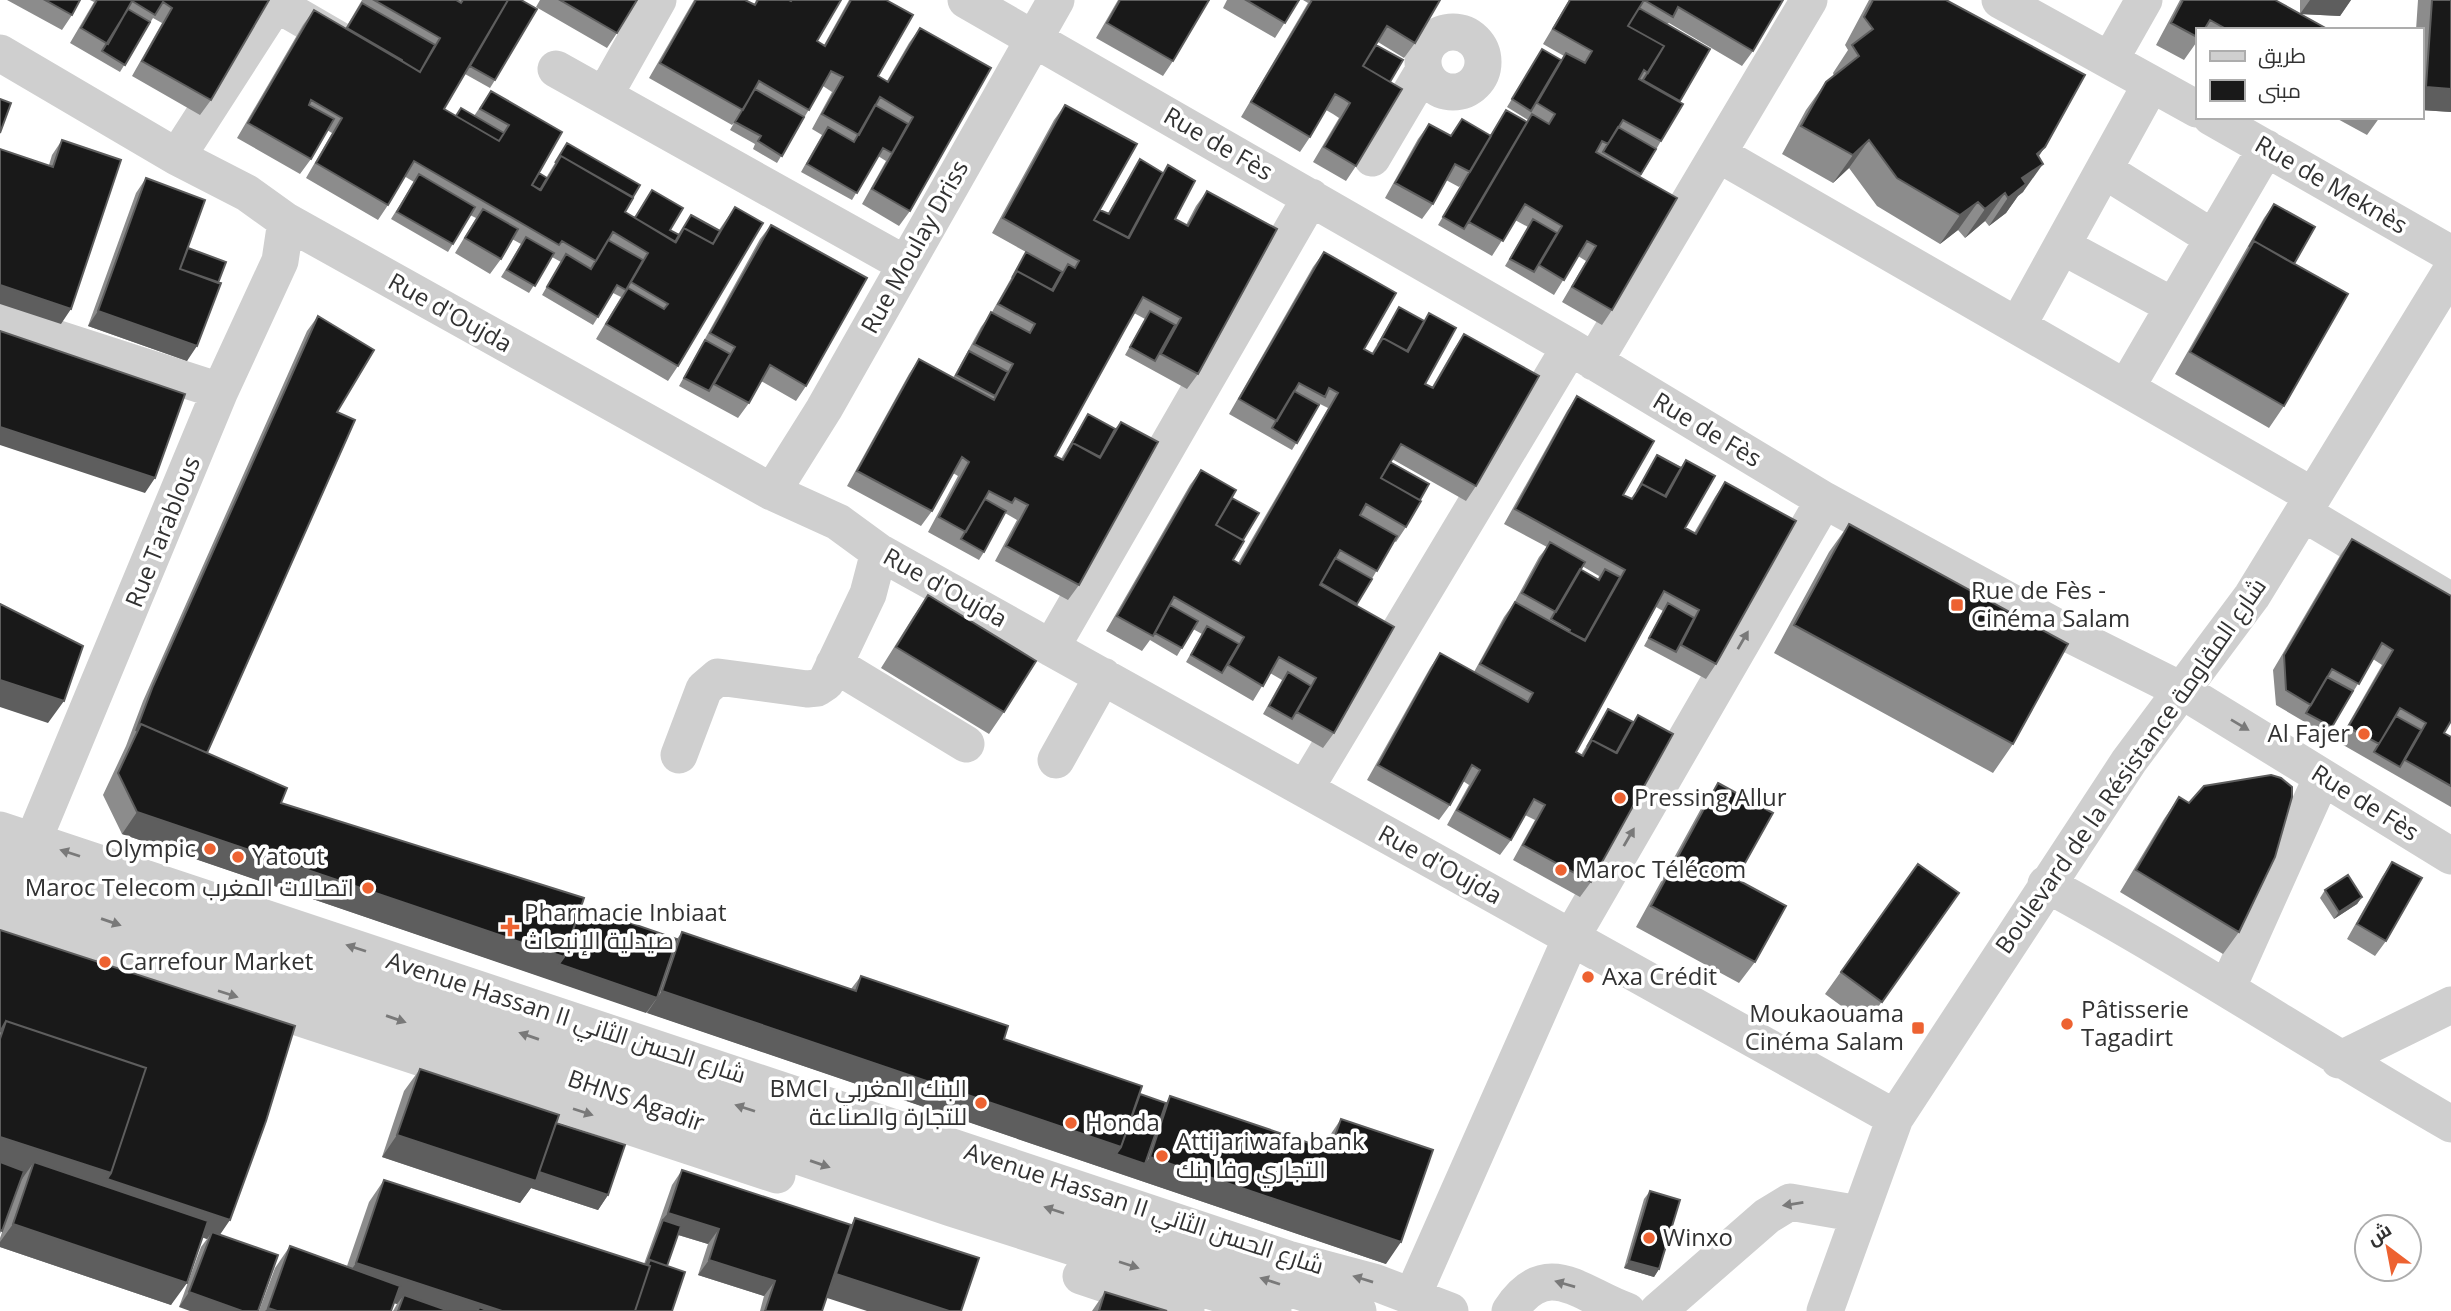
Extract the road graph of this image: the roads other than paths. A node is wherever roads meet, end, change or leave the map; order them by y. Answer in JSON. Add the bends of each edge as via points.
{"nodes":[{"id":1,"x":658,"y":0,"type":"edge"},
{"id":2,"x":966,"y":0,"type":"edge"},
{"id":3,"x":1056,"y":0,"type":"edge"},
{"id":4,"x":1462,"y":0,"type":"edge"},
{"id":5,"x":1810,"y":0,"type":"edge"},
{"id":6,"x":2000,"y":0,"type":"edge"},
{"id":7,"x":2144,"y":0,"type":"edge"},
{"id":8,"x":275,"y":1,"type":"edge"},
{"id":9,"x":1444,"y":33,"type":"junction"},
{"id":10,"x":1033,"y":39,"type":"junction"},
{"id":11,"x":0,"y":53,"type":"edge"},
{"id":12,"x":2110,"y":60,"type":"junction"},
{"id":13,"x":384,"y":67,"type":"edge"},
{"id":14,"x":556,"y":69,"type":"dead end"},
{"id":15,"x":1424,"y":70,"type":"junction"},
{"id":16,"x":2151,"y":84,"type":"junction"},
{"id":17,"x":604,"y":96,"type":"junction"},
{"id":18,"x":2196,"y":108,"type":"edge"},
{"id":19,"x":2215,"y":119,"type":"edge"},
{"id":20,"x":2266,"y":148,"type":"junction"},
{"id":21,"x":1720,"y":155,"type":"junction"},
{"id":22,"x":177,"y":157,"type":"junction"},
{"id":23,"x":1372,"y":158,"type":"edge"},
{"id":24,"x":2104,"y":170,"type":"junction"},
{"id":25,"x":1311,"y":197,"type":"junction"},
{"id":26,"x":286,"y":221,"type":"junction"},
{"id":27,"x":2213,"y":238,"type":"junction"},
{"id":28,"x":2062,"y":246,"type":"junction"},
{"id":29,"x":2451,"y":254,"type":"edge"},
{"id":30,"x":905,"y":264,"type":"junction"},
{"id":31,"x":2451,"y":271,"type":"edge"},
{"id":32,"x":2173,"y":306,"type":"junction"},
{"id":33,"x":0,"y":320,"type":"edge"},
{"id":34,"x":2018,"y":325,"type":"junction"},
{"id":35,"x":1582,"y":355,"type":"junction"},
{"id":36,"x":2126,"y":388,"type":"junction"},
{"id":37,"x":220,"y":391,"type":"junction"},
{"id":38,"x":772,"y":492,"type":"junction"},
{"id":39,"x":1824,"y":500,"type":"junction"},
{"id":40,"x":2308,"y":505,"type":"junction"},
{"id":41,"x":879,"y":552,"type":"junction"},
{"id":42,"x":2451,"y":601,"type":"edge"},
{"id":43,"x":1051,"y":648,"type":"junction"},
{"id":44,"x":834,"y":664,"type":"junction"},
{"id":45,"x":1103,"y":676,"type":"junction"},
{"id":46,"x":2181,"y":690,"type":"junction"},
{"id":47,"x":966,"y":744,"type":"dead end"},
{"id":48,"x":679,"y":755,"type":"dead end"},
{"id":49,"x":1056,"y":760,"type":"dead end"},
{"id":50,"x":2322,"y":777,"type":"junction"},
{"id":51,"x":1306,"y":789,"type":"junction"},
{"id":52,"x":16,"y":835,"type":"edge"},
{"id":53,"x":2451,"y":856,"type":"edge"},
{"id":54,"x":0,"y":857,"type":"edge"},
{"id":55,"x":0,"y":884,"type":"edge"},
{"id":56,"x":2046,"y":884,"type":"junction"},
{"id":57,"x":0,"y":919,"type":"edge"},
{"id":58,"x":1571,"y":938,"type":"junction"},
{"id":59,"x":2227,"y":989,"type":"junction"},
{"id":60,"x":2451,"y":1005,"type":"edge"},
{"id":61,"x":2339,"y":1060,"type":"junction"},
{"id":62,"x":1895,"y":1118,"type":"junction"},
{"id":63,"x":2451,"y":1124,"type":"edge"},
{"id":64,"x":1859,"y":1214,"type":"junction"},
{"id":65,"x":1839,"y":1274,"type":"junction"},
{"id":66,"x":1412,"y":1297,"type":"junction"},
{"id":67,"x":1186,"y":1311,"type":"edge"},
{"id":68,"x":1273,"y":1311,"type":"edge"},
{"id":69,"x":1358,"y":1311,"type":"edge"},
{"id":70,"x":1450,"y":1311,"type":"edge"},
{"id":71,"x":1510,"y":1311,"type":"edge"},
{"id":72,"x":1628,"y":1311,"type":"edge"},
{"id":73,"x":1658,"y":1311,"type":"edge"},
{"id":74,"x":1825,"y":1311,"type":"edge"},
{"id":75,"x":1843,"y":1311,"type":"edge"}],
"edges":[{"from":1,"to":17,"type":"street"},
{"from":2,"to":10,"type":"street","name":"Rue de Fès"},
{"from":3,"to":10,"type":"street","name":"Rue Moulay Driss"},
{"from":4,"to":9,"type":"street"},
{"from":5,"to":21,"type":"street"},
{"from":6,"to":12,"type":"street"},
{"from":7,"to":12,"type":"street"},
{"from":8,"to":13,"type":"street"},
{"from":8,"to":22,"type":"street"},
{"from":9,"to":15,"type":"street","via":[[1426,47]]},
{"from":9,"to":15,"type":"street","via":[[1456,31],[1476,43],[1483,65],[1480,76],[1462,91],[1450,92],[1429,81]]},
{"from":10,"to":25,"type":"street","name":"Rue de Fès"},
{"from":10,"to":30,"type":"street","name":"Rue Moulay Driss"},
{"from":11,"to":22,"type":"street","name":"Rue d'Oujda","via":[[124,142]]},
{"from":12,"to":16,"type":"street"},
{"from":14,"to":17,"type":"street"},
{"from":15,"to":23,"type":"street"},
{"from":16,"to":18,"type":"street"},
{"from":16,"to":24,"type":"street"},
{"from":17,"to":30,"type":"street"},
{"from":19,"to":20,"type":"street","name":"Rue de Meknès"},
{"from":20,"to":27,"type":"street"},
{"from":20,"to":29,"type":"street","name":"Rue de Meknès"},
{"from":21,"to":34,"type":"street"},
{"from":21,"to":35,"type":"street"},
{"from":22,"to":26,"type":"street","name":"Rue d'Oujda","via":[[247,192]]},
{"from":24,"to":27,"type":"street"},
{"from":24,"to":28,"type":"street"},
{"from":25,"to":35,"type":"street","name":"Rue de Fès"},
{"from":25,"to":43,"type":"street"},
{"from":26,"to":37,"type":"street","name":"Rue Tarablous","via":[[280,261]]},
{"from":26,"to":38,"type":"street","name":"Rue d'Oujda"},
{"from":27,"to":32,"type":"street"},
{"from":28,"to":32,"type":"street"},
{"from":28,"to":34,"type":"street"},
{"from":30,"to":38,"type":"street","name":"Rue Moulay Driss"},
{"from":31,"to":40,"type":"street","name":"Boulevard de la Résistance شارع المقاومة"},
{"from":32,"to":36,"type":"street"},
{"from":33,"to":37,"type":"street","via":[[64,326]]},
{"from":34,"to":36,"type":"street"},
{"from":35,"to":39,"type":"street","name":"Rue de Fès"},
{"from":35,"to":51,"type":"street"},
{"from":36,"to":40,"type":"street"},
{"from":37,"to":52,"type":"street","name":"Rue Tarablous"},
{"from":38,"to":41,"type":"street","name":"Rue d'Oujda","via":[[838,522]]},
{"from":39,"to":46,"type":"street","name":"Rue de Fès"},
{"from":58,"to":39,"type":"street","one_way":true},
{"from":40,"to":42,"type":"street"},
{"from":40,"to":46,"type":"street","name":"Boulevard de la Résistance شارع المقاومة","via":[[2252,596]]},
{"from":41,"to":43,"type":"street","name":"Rue d'Oujda"},
{"from":41,"to":44,"type":"street","via":[[868,594]]},
{"from":43,"to":45,"type":"street","name":"Rue d'Oujda"},
{"from":44,"to":47,"type":"street"},
{"from":44,"to":48,"type":"street","via":[[826,682],[817,688],[728,677],[710,681]]},
{"from":45,"to":49,"type":"street"},
{"from":45,"to":51,"type":"street","name":"Rue d'Oujda"},
{"from":46,"to":50,"type":"street","name":"Rue de Fès","one_way":true},
{"from":46,"to":56,"type":"street","name":"Boulevard de la Résistance شارع المقاومة"},
{"from":50,"to":53,"type":"street","name":"Rue de Fès"},
{"from":50,"to":59,"type":"street"},
{"from":51,"to":58,"type":"street","name":"Rue d'Oujda"},
{"from":66,"to":52,"type":"street","name":"Avenue Hassan II شارع الحسن الثاني","one_way":true},
{"from":69,"to":54,"type":"street","one_way":true},
{"from":55,"to":68,"type":"street","name":"BHNS Agadir","one_way":true,"via":[[951,1208]]},
{"from":56,"to":59,"type":"street"},
{"from":56,"to":62,"type":"street","name":"Boulevard de la Résistance شارع المقاومة"},
{"from":57,"to":67,"type":"street","one_way":true},
{"from":58,"to":62,"type":"street","name":"Rue d'Oujda"},
{"from":58,"to":66,"type":"street"},
{"from":59,"to":61,"type":"street"},
{"from":60,"to":61,"type":"street"},
{"from":61,"to":63,"type":"street"},
{"from":62,"to":64,"type":"street","name":"Boulevard de la Résistance شارع المقاومة"},
{"from":64,"to":65,"type":"street","name":"Boulevard de la Résistance شارع المقاومة"},
{"from":64,"to":73,"type":"street","one_way":true,"via":[[1790,1202]]},
{"from":65,"to":74,"type":"street","name":"Boulevard de la Résistance شارع المقاومة"},
{"from":65,"to":75,"type":"street","name":"Boulevard de la Résistance شارع المقاومة"},
{"from":66,"to":70,"type":"street","name":"Avenue Hassan II شارع الحسن الثاني"},
{"from":72,"to":71,"type":"street","one_way":true,"via":[[1556,1281],[1532,1287]]}]}
